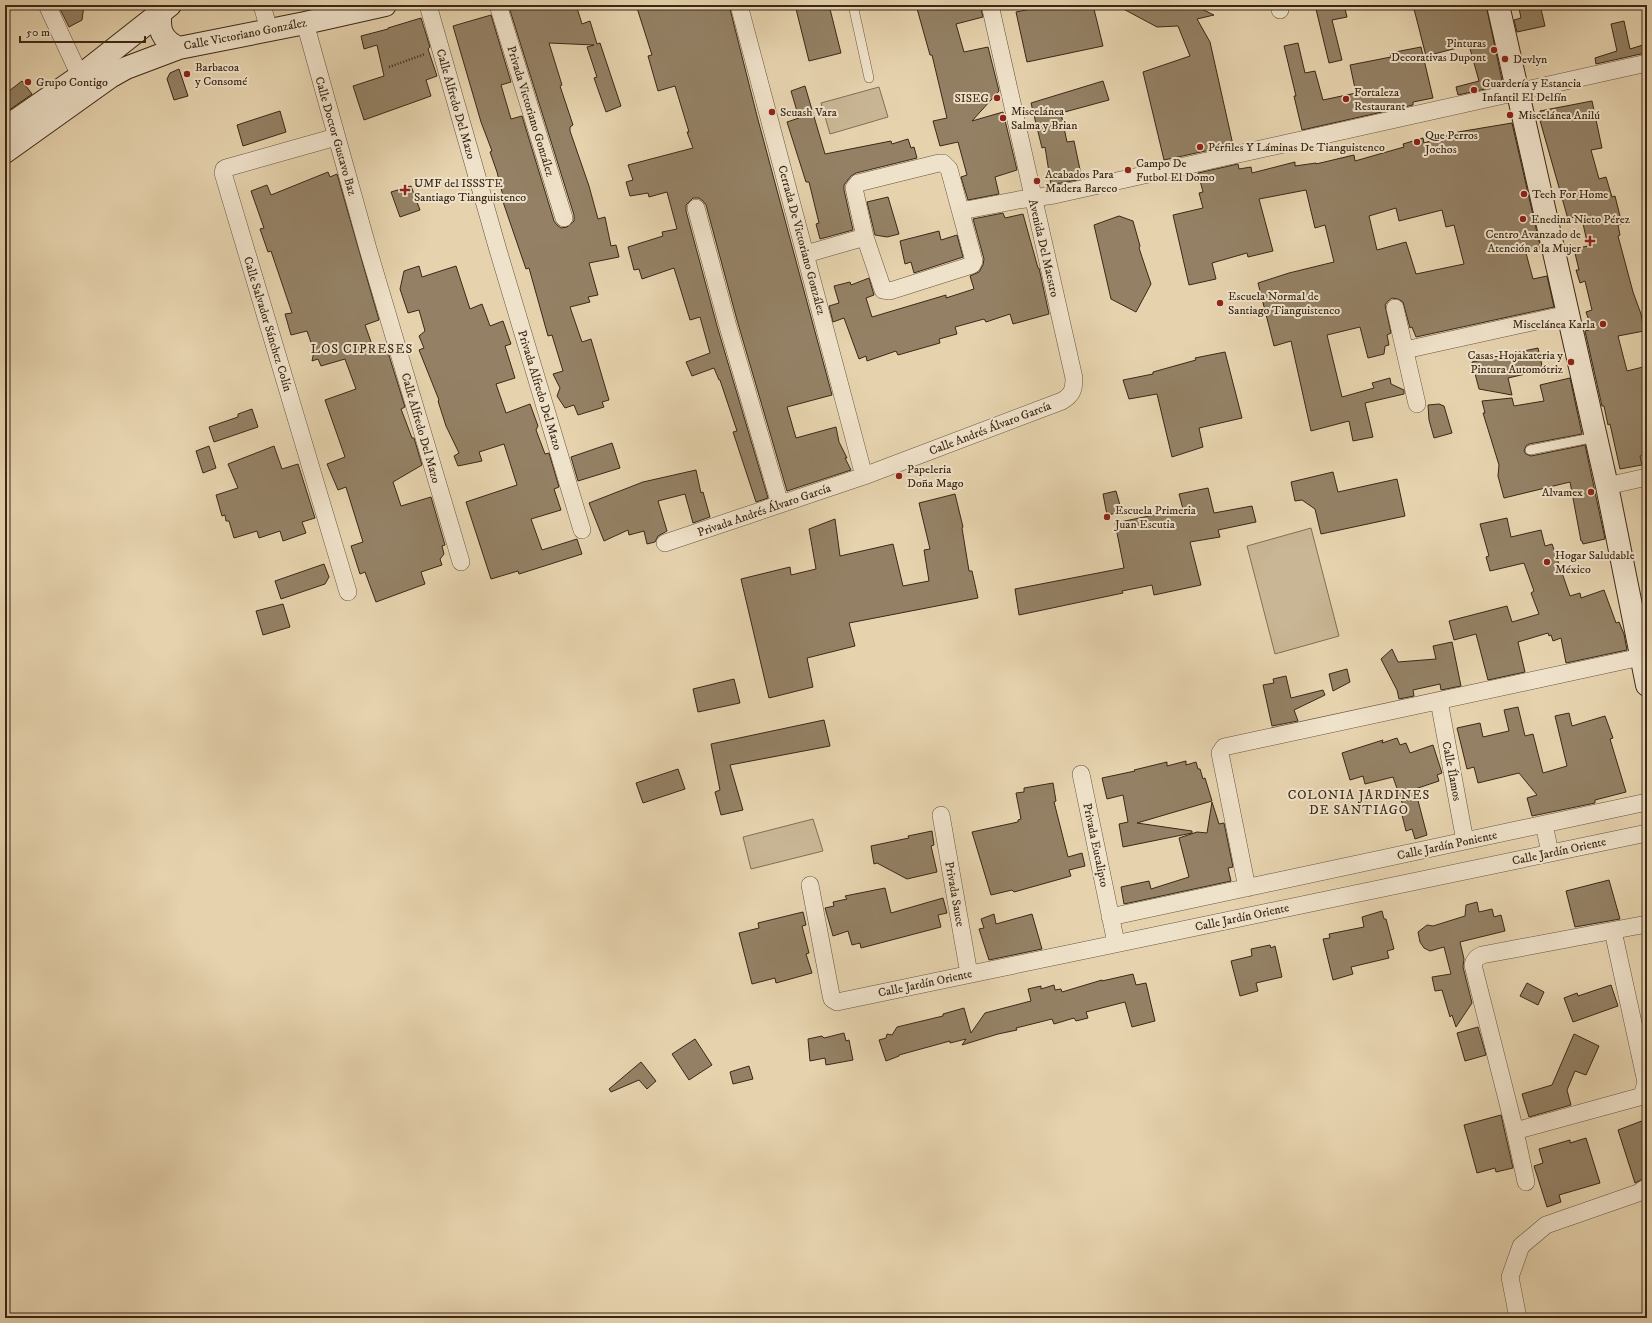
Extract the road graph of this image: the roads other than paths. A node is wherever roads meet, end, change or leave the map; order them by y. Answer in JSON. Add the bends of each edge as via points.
{"nodes":[{"id":1,"x":47,"y":5,"type":"edge"},
{"id":2,"x":262,"y":5,"type":"edge"},
{"id":3,"x":385,"y":5,"type":"edge"},
{"id":4,"x":428,"y":5,"type":"edge"},
{"id":5,"x":498,"y":5,"type":"edge"},
{"id":6,"x":739,"y":5,"type":"edge"},
{"id":7,"x":853,"y":5,"type":"edge"},
{"id":8,"x":990,"y":5,"type":"edge"},
{"id":9,"x":1498,"y":5,"type":"edge"},
{"id":10,"x":165,"y":8,"type":"edge"},
{"id":11,"x":305,"y":23,"type":"junction"},
{"id":12,"x":268,"y":30,"type":"junction"},
{"id":13,"x":179,"y":48,"type":"junction"},
{"id":14,"x":1647,"y":63,"type":"edge"},
{"id":15,"x":80,"y":76,"type":"junction"},
{"id":16,"x":869,"y":78,"type":"dead end"},
{"id":17,"x":1517,"y":92,"type":"junction"},
{"id":18,"x":5,"y":128,"type":"edge"},
{"id":19,"x":336,"y":137,"type":"junction"},
{"id":20,"x":5,"y":152,"type":"edge"},
{"id":21,"x":1032,"y":198,"type":"junction"},
{"id":22,"x":696,"y":208,"type":"dead end"},
{"id":23,"x":961,"y":211,"type":"junction"},
{"id":24,"x":564,"y":218,"type":"dead end"},
{"id":25,"x":865,"y":237,"type":"junction"},
{"id":26,"x":368,"y":249,"type":"joint"},
{"id":27,"x":498,"y":250,"type":"joint"},
{"id":28,"x":806,"y":254,"type":"junction"},
{"id":29,"x":1395,"y":308,"type":"dead end"},
{"id":30,"x":1568,"y":314,"type":"junction"},
{"id":31,"x":1406,"y":350,"type":"junction"},
{"id":32,"x":1070,"y":396,"type":"joint"},
{"id":33,"x":1417,"y":404,"type":"dead end"},
{"id":34,"x":1596,"y":437,"type":"junction"},
{"id":35,"x":1530,"y":450,"type":"dead end"},
{"id":36,"x":864,"y":476,"type":"junction"},
{"id":37,"x":1647,"y":477,"type":"edge"},
{"id":38,"x":1607,"y":486,"type":"junction"},
{"id":39,"x":780,"y":504,"type":"junction"},
{"id":40,"x":582,"y":530,"type":"dead end"},
{"id":41,"x":665,"y":543,"type":"dead end"},
{"id":42,"x":461,"y":562,"type":"dead end"},
{"id":43,"x":348,"y":592,"type":"dead end"},
{"id":44,"x":1641,"y":657,"type":"junction"},
{"id":45,"x":1647,"y":685,"type":"edge"},
{"id":46,"x":1439,"y":701,"type":"junction"},
{"id":47,"x":1081,"y":774,"type":"dead end"},
{"id":48,"x":1647,"y":802,"type":"edge"},
{"id":49,"x":941,"y":815,"type":"dead end"},
{"id":50,"x":1544,"y":824,"type":"junction"},
{"id":51,"x":1647,"y":833,"type":"edge"},
{"id":52,"x":1465,"y":841,"type":"junction"},
{"id":53,"x":1550,"y":853,"type":"junction"},
{"id":54,"x":810,"y":886,"type":"dead end"},
{"id":55,"x":1247,"y":888,"type":"junction"},
{"id":56,"x":1110,"y":917,"type":"junction"},
{"id":57,"x":1647,"y":924,"type":"edge"},
{"id":58,"x":1613,"y":931,"type":"junction"},
{"id":59,"x":1116,"y":943,"type":"junction"},
{"id":60,"x":970,"y":974,"type":"junction"},
{"id":61,"x":1515,"y":1131,"type":"junction"},
{"id":62,"x":1526,"y":1182,"type":"dead end"},
{"id":63,"x":1647,"y":1187,"type":"edge"},
{"id":64,"x":1518,"y":1318,"type":"edge"}],
"edges":[{"from":1,"to":15,"type":"street"},
{"from":2,"to":12,"type":"street"},
{"from":3,"to":11,"type":"main road","name":"Calle Victoriano González"},
{"from":4,"to":27,"type":"street","name":"Calle Alfredo Del Mazo"},
{"from":5,"to":24,"type":"street","name":"Privada Victoriano González"},
{"from":6,"to":28,"type":"street","name":"Cerrada De Victoriano González"},
{"from":7,"to":16,"type":"lane"},
{"from":8,"to":21,"type":"street","name":"Avenida Del Maestro"},
{"from":9,"to":17,"type":"main road"},
{"from":10,"to":13,"type":"main road","via":[[159,21],[162,33],[170,44]]},
{"from":10,"to":15,"type":"main road"},
{"from":11,"to":12,"type":"main road","name":"Calle Victoriano González"},
{"from":11,"to":19,"type":"street","name":"Calle Doctor Gustavo Baz"},
{"from":12,"to":13,"type":"main road","name":"Calle Victoriano González"},
{"from":13,"to":20,"type":"main road","name":"Calle Victoriano González","via":[[126,68],[110,77]]},
{"from":14,"to":17,"type":"street"},
{"from":15,"to":18,"type":"main road"},
{"from":17,"to":21,"type":"street"},
{"from":17,"to":30,"type":"main road"},
{"from":19,"to":26,"type":"street","name":"Calle Doctor Gustavo Baz"},
{"from":19,"to":43,"type":"street","name":"Calle Salvador Sánchez Colín","via":[[226,168],[223,173]]},
{"from":21,"to":23,"type":"street"},
{"from":21,"to":32,"type":"street","name":"Avenida Del Maestro","via":[[1074,378],[1074,389]]},
{"from":22,"to":39,"type":"street"},
{"from":23,"to":25,"type":"street","via":[[949,168],[944,163],[858,183],[854,191]]},
{"from":23,"to":25,"type":"street","via":[[974,258],[972,265],[890,291],[883,290]]},
{"from":25,"to":28,"type":"street"},
{"from":26,"to":42,"type":"street","name":"Calle Alfredo Del Mazo"},
{"from":27,"to":40,"type":"street","name":"Privada Alfredo Del Mazo"},
{"from":28,"to":36,"type":"street","name":"Cerrada De Victoriano González"},
{"from":29,"to":31,"type":"street"},
{"from":30,"to":31,"type":"street"},
{"from":30,"to":34,"type":"main road"},
{"from":31,"to":33,"type":"street"},
{"from":32,"to":36,"type":"street","name":"Calle Andrés Álvaro García"},
{"from":34,"to":35,"type":"lane"},
{"from":34,"to":38,"type":"main road"},
{"from":36,"to":39,"type":"street","name":"Privada Andrés Álvaro García"},
{"from":37,"to":38,"type":"street"},
{"from":38,"to":44,"type":"main road"},
{"from":39,"to":41,"type":"street","name":"Privada Andrés Álvaro García"},
{"from":44,"to":45,"type":"main road"},
{"from":44,"to":46,"type":"street"},
{"from":46,"to":52,"type":"street","name":"Calle Ílamos"},
{"from":46,"to":55,"type":"street","via":[[1224,747],[1220,753]]},
{"from":47,"to":56,"type":"street","name":"Privada Eucalipto"},
{"from":48,"to":50,"type":"street","name":"Calle Jardín Poniente"},
{"from":49,"to":60,"type":"street","name":"Privada Sauce"},
{"from":50,"to":52,"type":"street","name":"Calle Jardín Poniente"},
{"from":50,"to":53,"type":"street"},
{"from":51,"to":53,"type":"street","name":"Calle Jardín Oriente"},
{"from":52,"to":55,"type":"street","name":"Calle Jardín Poniente"},
{"from":53,"to":59,"type":"street","name":"Calle Jardín Oriente"},
{"from":54,"to":60,"type":"street","name":"Calle Jardín Oriente","via":[[832,999],[837,1002]]},
{"from":55,"to":56,"type":"street","name":"Calle Jardín Poniente"},
{"from":56,"to":59,"type":"street","name":"Privada Eucalipto"},
{"from":57,"to":58,"type":"street"},
{"from":58,"to":61,"type":"street","via":[[1646,1082],[1644,1093],[1639,1097]]},
{"from":58,"to":61,"type":"street","via":[[1482,955],[1474,961]]},
{"from":59,"to":60,"type":"street","name":"Calle Jardín Oriente"},
{"from":61,"to":62,"type":"street"},
{"from":63,"to":64,"type":"street","via":[[1546,1225],[1521,1246],[1510,1277]]}]}
